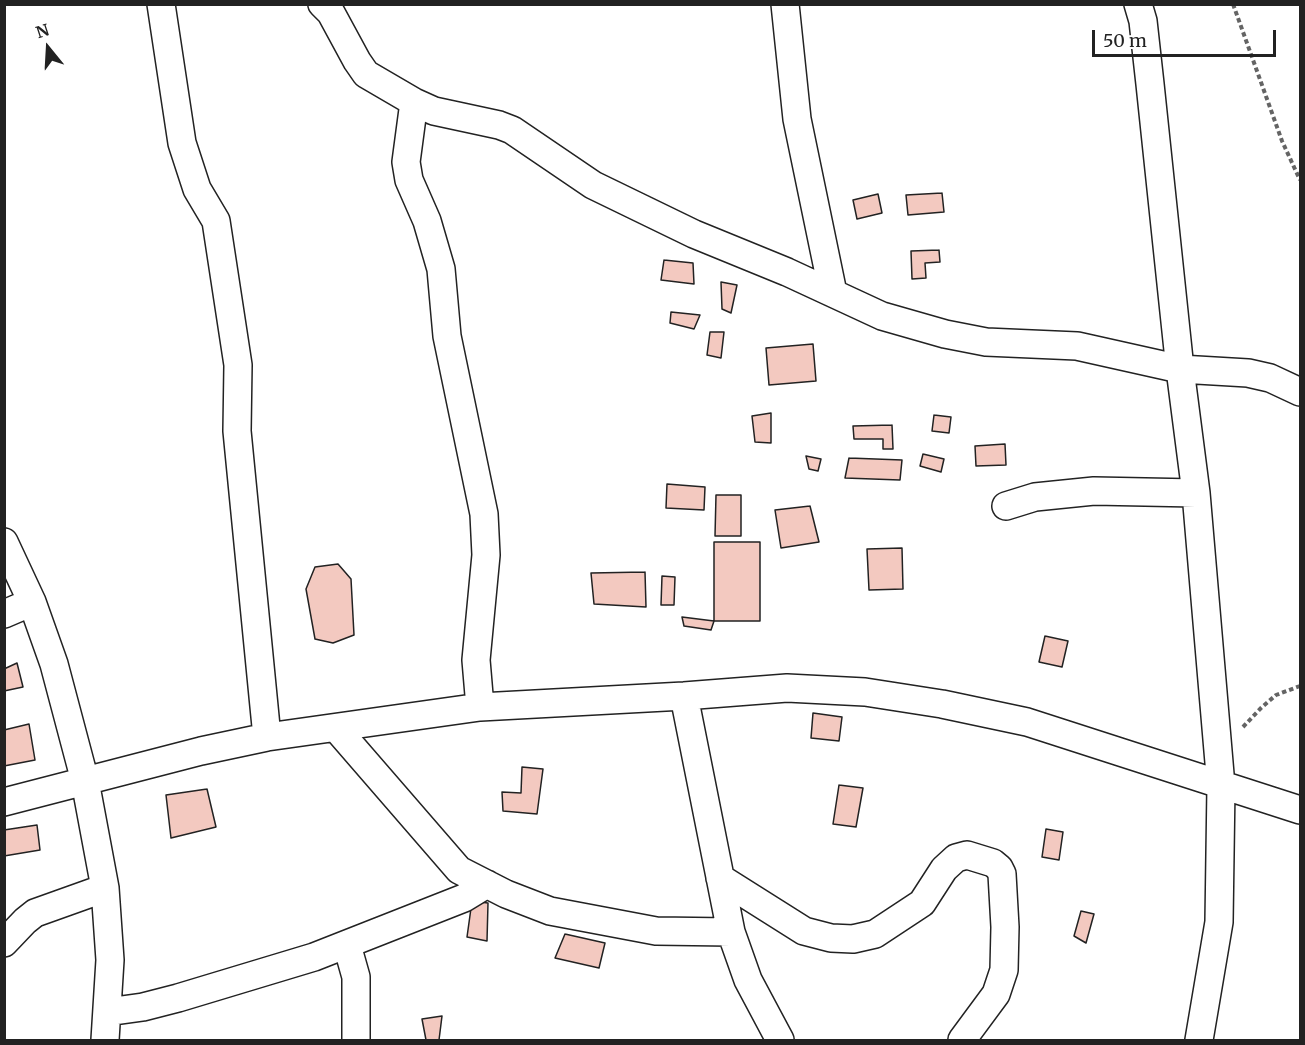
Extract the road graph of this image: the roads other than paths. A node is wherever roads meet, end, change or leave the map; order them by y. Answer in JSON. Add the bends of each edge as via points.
{"nodes":[{"id":1,"x":161,"y":4,"type":"edge"},
{"id":2,"x":322,"y":4,"type":"edge"},
{"id":3,"x":785,"y":4,"type":"edge"},
{"id":4,"x":1138,"y":4,"type":"edge"},
{"id":5,"x":414,"y":102,"type":"junction"},
{"id":6,"x":833,"y":293,"type":"junction"},
{"id":7,"x":1180,"y":369,"type":"junction"},
{"id":8,"x":1300,"y":392,"type":"edge"},
{"id":9,"x":1196,"y":493,"type":"junction"},
{"id":10,"x":1006,"y":506,"type":"dead end"},
{"id":11,"x":4,"y":542,"type":"edge"},
{"id":12,"x":32,"y":602,"type":"junction"},
{"id":13,"x":4,"y":614,"type":"edge"},
{"id":14,"x":684,"y":696,"type":"junction"},
{"id":15,"x":480,"y":707,"type":"junction"},
{"id":16,"x":336,"y":728,"type":"junction"},
{"id":17,"x":267,"y":737,"type":"junction"},
{"id":18,"x":85,"y":781,"type":"junction"},
{"id":19,"x":1221,"y":786,"type":"junction"},
{"id":20,"x":4,"y":802,"type":"edge"},
{"id":21,"x":1300,"y":810,"type":"edge"},
{"id":22,"x":720,"y":878,"type":"junction"},
{"id":23,"x":487,"y":884,"type":"junction"},
{"id":24,"x":105,"y":888,"type":"junction"},
{"id":25,"x":730,"y":932,"type":"junction"},
{"id":26,"x":4,"y":943,"type":"edge"},
{"id":27,"x":347,"y":945,"type":"junction"},
{"id":28,"x":107,"y":1012,"type":"junction"},
{"id":29,"x":105,"y":1041,"type":"edge"},
{"id":30,"x":356,"y":1041,"type":"edge"},
{"id":31,"x":780,"y":1041,"type":"edge"},
{"id":32,"x":962,"y":1041,"type":"edge"},
{"id":33,"x":1198,"y":1041,"type":"edge"}],
"edges":[{"from":1,"to":17,"type":"street","via":[[182,143],[197,189],[216,221],[238,364],[237,443]]},
{"from":2,"to":5,"type":"street","via":[[366,74]]},
{"from":3,"to":6,"type":"street","via":[[797,119]]},
{"from":4,"to":7,"type":"street","via":[[1147,52]]},
{"from":5,"to":6,"type":"street","via":[[434,111],[512,130],[593,185],[694,234]]},
{"from":5,"to":15,"type":"street","via":[[407,145],[409,180],[427,220],[441,268],[447,336],[484,514],[486,555],[476,660]]},
{"from":6,"to":7,"type":"street","via":[[882,316],[945,334],[986,342],[1077,346]]},
{"from":7,"to":8,"type":"street","via":[[1248,373]]},
{"from":7,"to":9,"type":"street"},
{"from":9,"to":10,"type":"street","via":[[1094,490],[1035,497]]},
{"from":9,"to":19,"type":"street"},
{"from":11,"to":12,"type":"street"},
{"from":12,"to":13,"type":"street"},
{"from":12,"to":18,"type":"street","via":[[54,664]]},
{"from":14,"to":15,"type":"street"},
{"from":14,"to":19,"type":"street","via":[[787,688],[865,692],[942,704],[1027,722]]},
{"from":14,"to":22,"type":"street"},
{"from":15,"to":16,"type":"street"},
{"from":16,"to":17,"type":"street"},
{"from":16,"to":23,"type":"street","via":[[459,870]]},
{"from":17,"to":18,"type":"street"},
{"from":18,"to":20,"type":"street"},
{"from":18,"to":24,"type":"street"},
{"from":19,"to":21,"type":"street"},
{"from":19,"to":33,"type":"street","via":[[1219,922]]},
{"from":22,"to":25,"type":"street"},
{"from":22,"to":32,"type":"street","via":[[804,932],[854,939],[875,934],[922,903],[956,858],[967,855],[993,863],[1002,874],[1004,969],[996,994]]},
{"from":23,"to":25,"type":"street","via":[[549,911],[656,932]]},
{"from":23,"to":27,"type":"street","via":[[464,898]]},
{"from":24,"to":26,"type":"street","via":[[35,913]]},
{"from":24,"to":28,"type":"street","via":[[110,960]]},
{"from":25,"to":31,"type":"street","via":[[748,980]]},
{"from":27,"to":28,"type":"street","via":[[178,998]]},
{"from":27,"to":30,"type":"street","via":[[356,977]]},
{"from":28,"to":29,"type":"street"}]}
